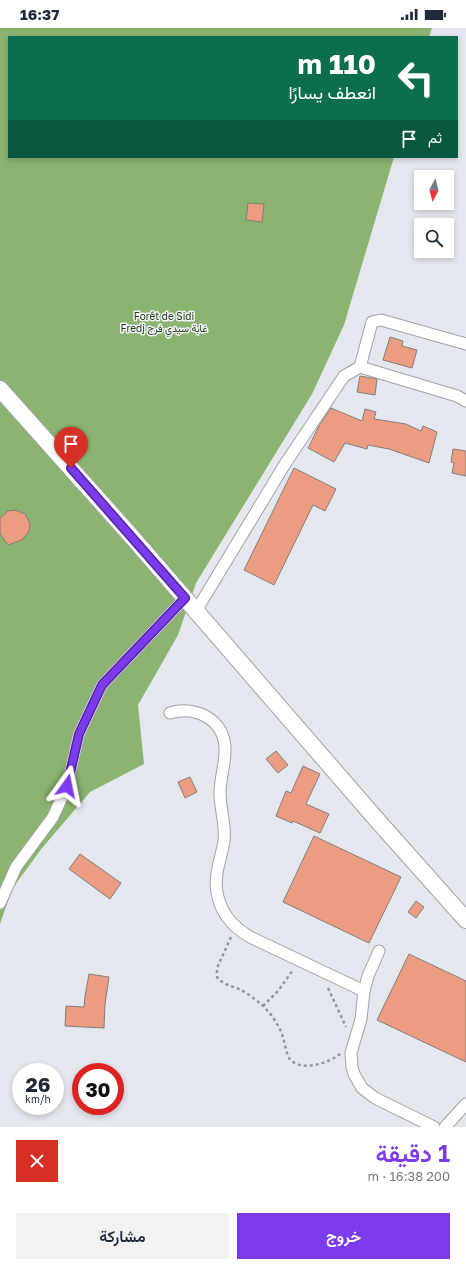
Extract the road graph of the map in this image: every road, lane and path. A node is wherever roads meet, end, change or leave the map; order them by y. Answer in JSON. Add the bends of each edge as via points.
{"nodes":[{"id":1,"x":466,"y":344,"type":"edge"},
{"id":2,"x":360,"y":367,"type":"junction"},
{"id":3,"x":0,"y":388,"type":"edge"},
{"id":4,"x":466,"y":401,"type":"edge"},
{"id":5,"x":185,"y":598,"type":"junction"},
{"id":6,"x":196,"y":611,"type":"junction"},
{"id":7,"x":170,"y":713,"type":"dead end"},
{"id":8,"x":0,"y":903,"type":"edge"},
{"id":9,"x":466,"y":920,"type":"edge"},
{"id":10,"x":238,"y":929,"type":"junction"},
{"id":11,"x":379,"y":951,"type":"dead end"},
{"id":12,"x":298,"y":960,"type":"junction"},
{"id":13,"x":320,"y":971,"type":"junction"},
{"id":14,"x":364,"y":991,"type":"junction"},
{"id":15,"x":263,"y":1006,"type":"junction"},
{"id":16,"x":354,"y":1043,"type":"junction"},
{"id":17,"x":343,"y":1049,"type":"dead end"},
{"id":18,"x":466,"y":1104,"type":"edge"},
{"id":19,"x":434,"y":1127,"type":"edge"},
{"id":20,"x":445,"y":1127,"type":"edge"}],
"edges":[{"from":1,"to":2,"type":"street","via":[[381,320],[372,322]]},
{"from":2,"to":4,"type":"street","via":[[457,396]]},
{"from":2,"to":6,"type":"street","via":[[344,376],[294,451]]},
{"from":3,"to":5,"type":"main road"},
{"from":5,"to":6,"type":"main road"},
{"from":5,"to":8,"type":"street","via":[[102,685],[79,734],[67,786],[53,817],[16,867]]},
{"from":6,"to":9,"type":"main road"},
{"from":7,"to":10,"type":"street","via":[[186,710],[202,714],[215,723],[223,736],[225,751],[220,794],[225,832],[216,885],[222,909]]},
{"from":10,"to":12,"type":"street"},
{"from":10,"to":15,"type":"path","via":[[230,938],[217,968],[217,977],[223,983],[248,994]]},
{"from":11,"to":14,"type":"street"},
{"from":12,"to":13,"type":"street"},
{"from":12,"to":15,"type":"path","via":[[285,983]]},
{"from":13,"to":14,"type":"street"},
{"from":13,"to":16,"type":"path"},
{"from":14,"to":16,"type":"street","via":[[361,1019]]},
{"from":15,"to":17,"type":"path","via":[[279,1028],[290,1059],[294,1062],[304,1065],[325,1062],[337,1056]]},
{"from":16,"to":19,"type":"street","via":[[351,1053],[352,1067],[362,1088],[375,1098]]},
{"from":18,"to":20,"type":"street"}]}
